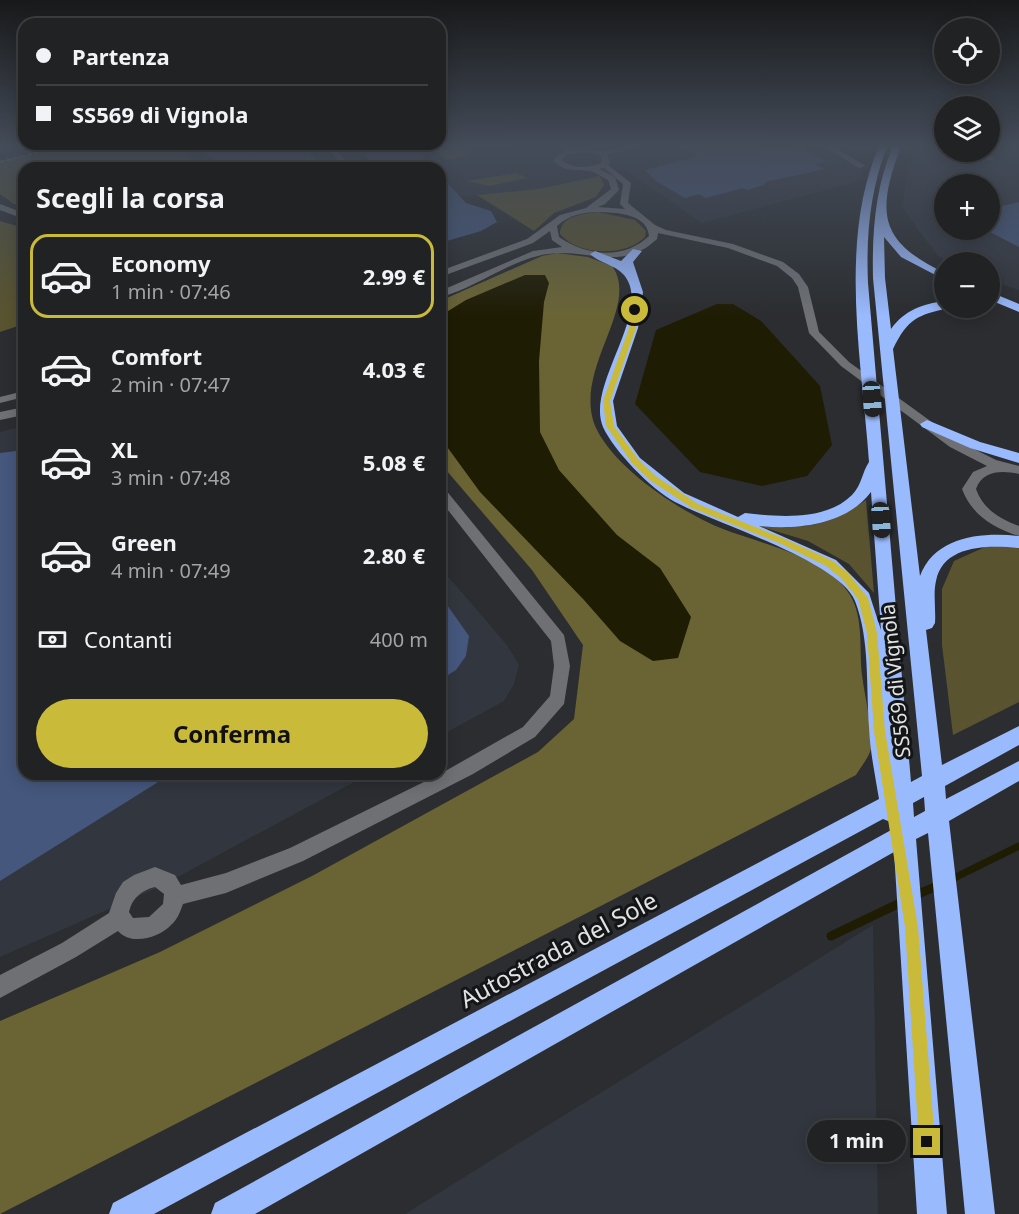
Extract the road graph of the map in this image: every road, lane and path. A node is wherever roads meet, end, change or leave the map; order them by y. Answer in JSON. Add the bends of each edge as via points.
{"nodes":[{"id":1,"x":601,"y":203,"type":"edge"},
{"id":2,"x":624,"y":203,"type":"edge"},
{"id":3,"x":865,"y":203,"type":"edge"},
{"id":4,"x":880,"y":203,"type":"edge"},
{"id":5,"x":882,"y":203,"type":"edge"},
{"id":6,"x":0,"y":207,"type":"edge"},
{"id":7,"x":576,"y":212,"type":"junction"},
{"id":8,"x":18,"y":214,"type":"edge"},
{"id":9,"x":649,"y":223,"type":"junction"},
{"id":10,"x":553,"y":225,"type":"junction"},
{"id":11,"x":710,"y":242,"type":"junction"},
{"id":12,"x":571,"y":249,"type":"junction"},
{"id":13,"x":639,"y":250,"type":"junction"},
{"id":14,"x":595,"y":254,"type":"junction"},
{"id":15,"x":446,"y":272,"type":"edge"},
{"id":16,"x":934,"y":272,"type":"edge"},
{"id":17,"x":630,"y":275,"type":"junction"},
{"id":18,"x":446,"y":291,"type":"edge"},
{"id":19,"x":1000,"y":301,"type":"edge"},
{"id":20,"x":934,"y":307,"type":"edge"},
{"id":21,"x":1000,"y":307,"type":"edge"},
{"id":22,"x":1019,"y":310,"type":"edge"},
{"id":23,"x":881,"y":353,"type":"junction"},
{"id":24,"x":18,"y":396,"type":"edge"},
{"id":25,"x":0,"y":400,"type":"edge"},
{"id":26,"x":18,"y":412,"type":"edge"},
{"id":27,"x":0,"y":416,"type":"edge"},
{"id":28,"x":927,"y":424,"type":"junction"},
{"id":29,"x":954,"y":444,"type":"junction"},
{"id":30,"x":876,"y":449,"type":"junction"},
{"id":31,"x":1019,"y":458,"type":"edge"},
{"id":32,"x":1019,"y":470,"type":"edge"},
{"id":33,"x":970,"y":481,"type":"junction"},
{"id":34,"x":446,"y":499,"type":"edge"},
{"id":35,"x":718,"y":515,"type":"junction"},
{"id":36,"x":1019,"y":531,"type":"edge"},
{"id":37,"x":1019,"y":542,"type":"edge"},
{"id":38,"x":920,"y":658,"type":"junction"},
{"id":39,"x":1019,"y":735,"type":"edge"},
{"id":40,"x":1019,"y":770,"type":"edge"},
{"id":41,"x":446,"y":779,"type":"edge"},
{"id":42,"x":444,"y":780,"type":"edge"},
{"id":43,"x":175,"y":896,"type":"junction"},
{"id":44,"x":120,"y":918,"type":"junction"},
{"id":45,"x":911,"y":927,"type":"junction"},
{"id":46,"x":0,"y":987,"type":"edge"},
{"id":47,"x":124,"y":1214,"type":"edge"},
{"id":48,"x":226,"y":1214,"type":"edge"},
{"id":49,"x":932,"y":1214,"type":"edge"},
{"id":50,"x":980,"y":1214,"type":"edge"}],
"edges":[{"from":1,"to":7,"type":"street"},
{"from":2,"to":9,"type":"street","via":[[628,210]]},
{"from":3,"to":23,"type":"highway","name":"SS569 di Vignola","via":[[860,245]]},
{"from":4,"to":23,"type":"highway","name":"SS569 di Vignola","via":[[877,226]]},
{"from":5,"to":16,"type":"highway","via":[[885,231],[898,250]]},
{"from":6,"to":8,"type":"street"},
{"from":7,"to":9,"type":"street","via":[[614,210]]},
{"from":7,"to":10,"type":"street"},
{"from":9,"to":11,"type":"street","via":[[663,232]]},
{"from":9,"to":13,"type":"street","via":[[654,237]]},
{"from":10,"to":12,"type":"street","via":[[555,238]]},
{"from":10,"to":15,"type":"street","via":[[530,241]]},
{"from":11,"to":13,"type":"street","via":[[673,241]]},
{"from":11,"to":28,"type":"street","via":[[780,264],[796,276],[803,287],[814,333],[824,346]]},
{"from":12,"to":14,"type":"street"},
{"from":12,"to":18,"type":"street","via":[[528,256]]},
{"from":13,"to":14,"type":"street"},
{"from":13,"to":17,"type":"highway","via":[[627,261]]},
{"from":14,"to":17,"type":"highway","via":[[617,263]]},
{"from":17,"to":35,"type":"highway","via":[[637,292],[632,328],[606,401],[610,426],[635,461],[678,497]]},
{"from":19,"to":22,"type":"highway"},
{"from":20,"to":23,"type":"highway","via":[[906,316]]},
{"from":21,"to":22,"type":"highway"},
{"from":23,"to":30,"type":"highway","name":"SS569 di Vignola"},
{"from":23,"to":38,"type":"highway","name":"SS569 di Vignola"},
{"from":24,"to":25,"type":"street"},
{"from":26,"to":27,"type":"street"},
{"from":28,"to":29,"type":"street"},
{"from":28,"to":31,"type":"highway","via":[[975,445]]},
{"from":29,"to":32,"type":"street","via":[[992,463]]},
{"from":29,"to":33,"type":"street","via":[[964,456]]},
{"from":30,"to":35,"type":"highway","via":[[868,485],[849,506],[831,514],[791,523]]},
{"from":30,"to":45,"type":"highway","name":"SS569 di Vignola"},
{"from":32,"to":33,"type":"street","via":[[984,471]]},
{"from":33,"to":36,"type":"street","via":[[976,506]]},
{"from":34,"to":41,"type":"street","via":[[559,639],[562,666],[558,699],[529,732]]},
{"from":35,"to":45,"type":"highway","via":[[830,564],[863,598],[872,633],[879,731]]},
{"from":37,"to":38,"type":"highway","via":[[1001,540],[956,546],[939,558],[927,579],[927,616]]},
{"from":38,"to":50,"type":"highway","name":"SS569 di Vignola"},
{"from":39,"to":47,"type":"highway","name":"Autostrada del Sole"},
{"from":40,"to":48,"type":"highway"},
{"from":42,"to":43,"type":"street","via":[[296,855],[226,883]]},
{"from":43,"to":44,"type":"street","via":[[169,914],[153,927],[134,930]]},
{"from":43,"to":44,"type":"street","via":[[170,882],[155,877],[137,882],[124,896]]},
{"from":44,"to":46,"type":"street"},
{"from":45,"to":49,"type":"highway","name":"SS569 di Vignola"}]}
